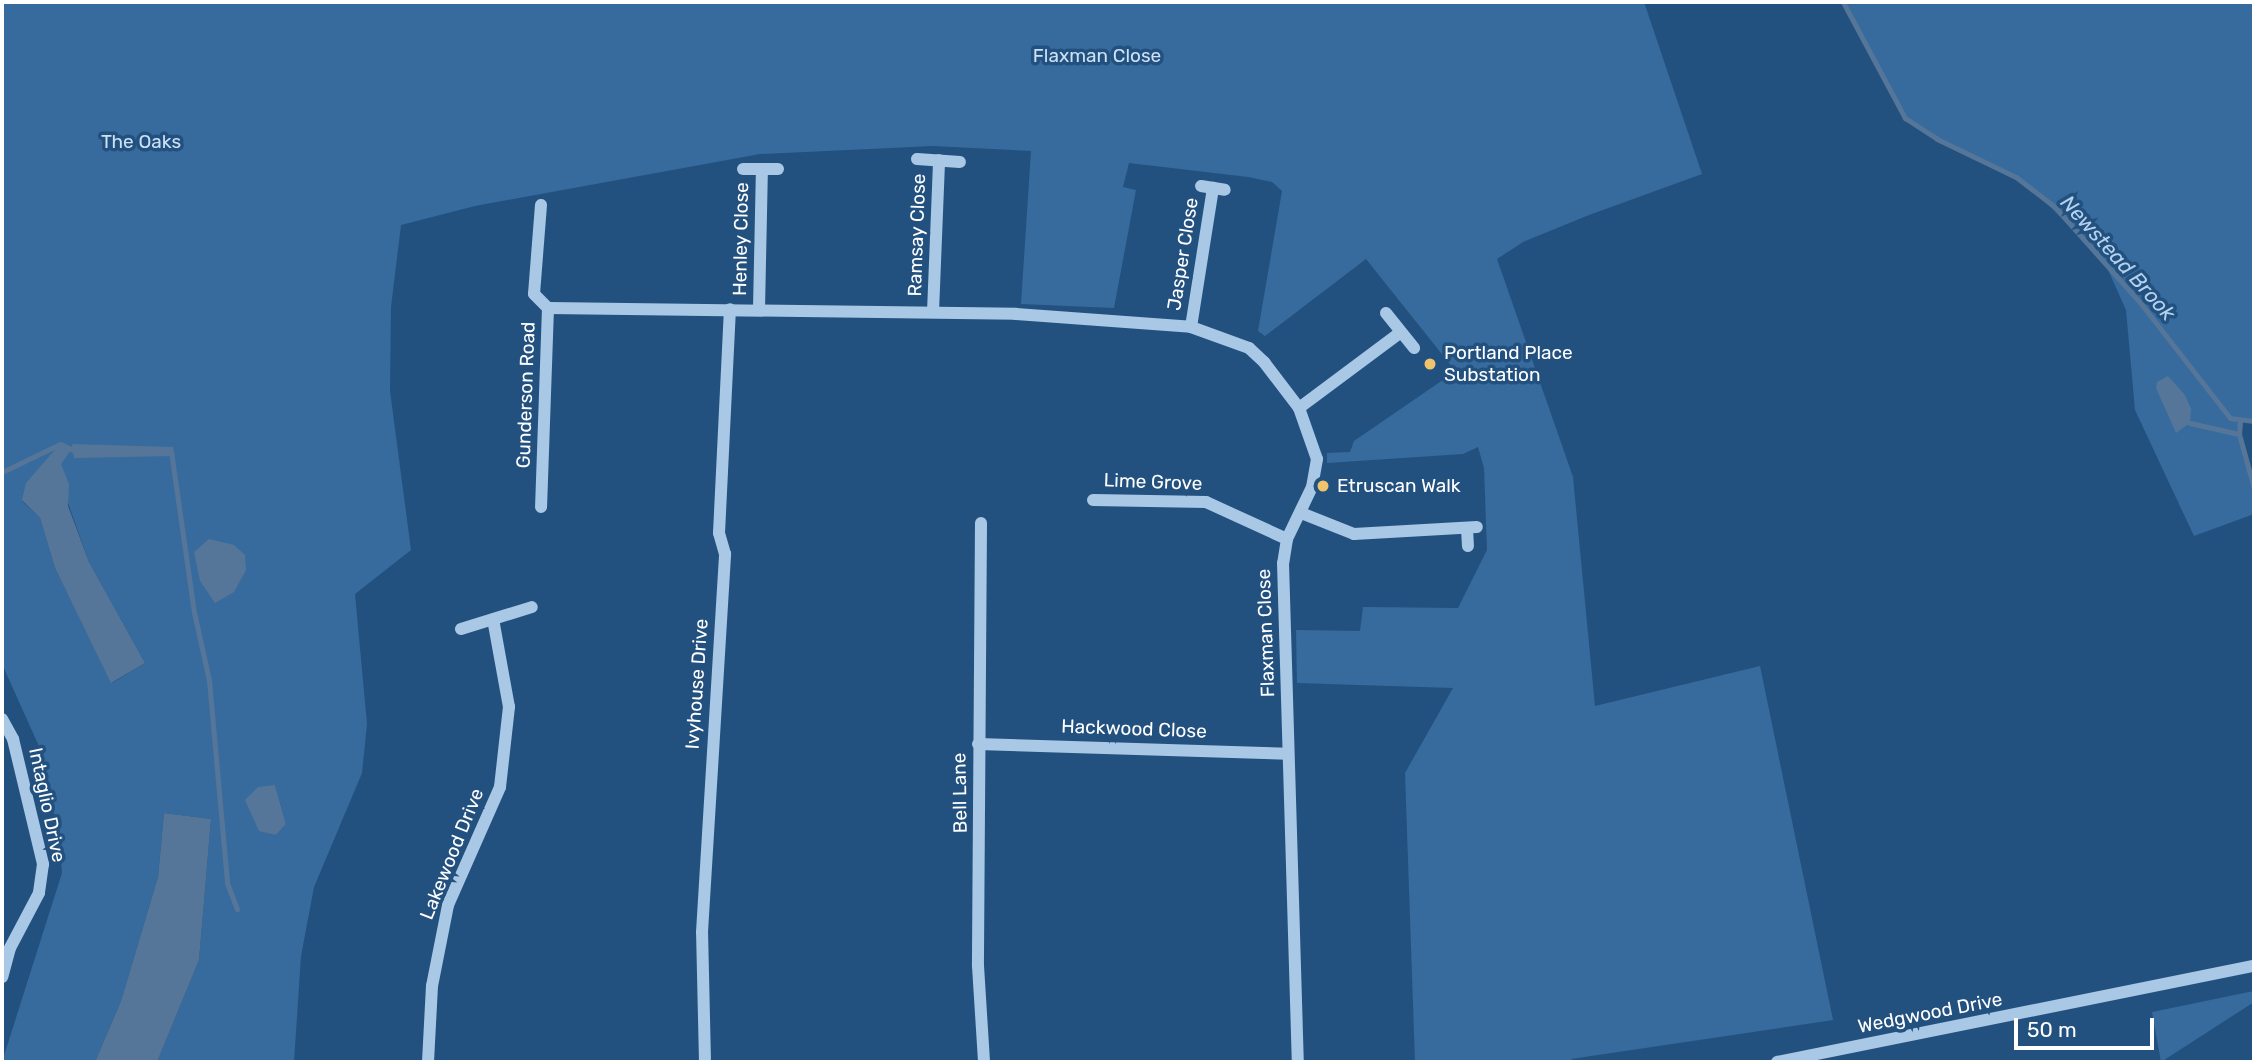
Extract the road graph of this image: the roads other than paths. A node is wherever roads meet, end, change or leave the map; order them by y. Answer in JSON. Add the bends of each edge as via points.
{"nodes":[{"id":1,"x":917,"y":159,"type":"dead end"},
{"id":2,"x":939,"y":160,"type":"junction"},
{"id":3,"x":960,"y":162,"type":"dead end"},
{"id":4,"x":743,"y":169,"type":"dead end"},
{"id":5,"x":762,"y":169,"type":"junction"},
{"id":6,"x":778,"y":169,"type":"dead end"},
{"id":7,"x":1213,"y":188,"type":"dead end"},
{"id":8,"x":541,"y":205,"type":"dead end"},
{"id":9,"x":548,"y":309,"type":"junction"},
{"id":10,"x":730,"y":309,"type":"junction"},
{"id":11,"x":759,"y":309,"type":"junction"},
{"id":12,"x":933,"y":312,"type":"junction"},
{"id":13,"x":1386,"y":313,"type":"dead end"},
{"id":14,"x":1191,"y":327,"type":"junction"},
{"id":15,"x":1401,"y":332,"type":"junction"},
{"id":16,"x":1414,"y":348,"type":"dead end"},
{"id":17,"x":1299,"y":408,"type":"junction"},
{"id":18,"x":1093,"y":500,"type":"dead end"},
{"id":19,"x":541,"y":507,"type":"dead end"},
{"id":20,"x":1301,"y":513,"type":"junction"},
{"id":21,"x":981,"y":523,"type":"dead end"},
{"id":22,"x":1287,"y":539,"type":"junction"},
{"id":23,"x":1468,"y":546,"type":"dead end"},
{"id":24,"x":532,"y":607,"type":"dead end"},
{"id":25,"x":493,"y":619,"type":"junction"},
{"id":26,"x":461,"y":629,"type":"dead end"},
{"id":27,"x":2,"y":719,"type":"edge"},
{"id":28,"x":978,"y":744,"type":"junction"},
{"id":29,"x":1288,"y":754,"type":"junction"},
{"id":30,"x":6,"y":947,"type":"edge"},
{"id":31,"x":2254,"y":966,"type":"edge"},
{"id":32,"x":2,"y":978,"type":"edge"},
{"id":33,"x":428,"y":1062,"type":"edge"},
{"id":34,"x":705,"y":1062,"type":"edge"},
{"id":35,"x":984,"y":1062,"type":"edge"},
{"id":36,"x":1298,"y":1062,"type":"edge"},
{"id":37,"x":1777,"y":1062,"type":"edge"}],
"edges":[{"from":1,"to":2,"type":"street","name":"Ramsay Close"},
{"from":2,"to":3,"type":"street","name":"Ramsay Close"},
{"from":2,"to":12,"type":"street","name":"Ramsay Close"},
{"from":4,"to":5,"type":"street","name":"Henley Close"},
{"from":5,"to":6,"type":"street","name":"Henley Close"},
{"from":5,"to":11,"type":"street","name":"Henley Close"},
{"from":7,"to":14,"type":"street","name":"Jasper Close"},
{"from":8,"to":9,"type":"street","name":"Gunderson Road","via":[[534,294]]},
{"from":9,"to":10,"type":"street","name":"Flaxman Close"},
{"from":9,"to":19,"type":"street","name":"Gunderson Road"},
{"from":10,"to":11,"type":"street","name":"Flaxman Close"},
{"from":10,"to":34,"type":"street","name":"Ivyhouse Drive","via":[[719,533],[725,554],[702,932]]},
{"from":11,"to":12,"type":"street","name":"Flaxman Close"},
{"from":12,"to":14,"type":"street","name":"Flaxman Close"},
{"from":13,"to":15,"type":"street"},
{"from":14,"to":17,"type":"street","name":"Flaxman Close","via":[[1249,348]]},
{"from":15,"to":16,"type":"street"},
{"from":15,"to":17,"type":"street"},
{"from":17,"to":20,"type":"street","name":"Flaxman Close","via":[[1317,459]]},
{"from":18,"to":22,"type":"street","name":"Lime Grove","via":[[1206,502]]},
{"from":20,"to":22,"type":"street","name":"Flaxman Close"},
{"from":20,"to":23,"type":"street","via":[[1354,534],[1472,527]]},
{"from":21,"to":28,"type":"street","name":"Bell Lane"},
{"from":22,"to":29,"type":"street","name":"Flaxman Close","via":[[1283,563]]},
{"from":24,"to":25,"type":"street"},
{"from":25,"to":26,"type":"street"},
{"from":25,"to":33,"type":"street","name":"Lakewood Drive","via":[[509,707],[500,787],[445,917],[432,986]]},
{"from":27,"to":30,"type":"street","name":"Intaglio Drive","via":[[13,739],[43,864],[39,893]]},
{"from":28,"to":29,"type":"street","name":"Hackwood Close"},
{"from":28,"to":35,"type":"street","name":"Bell Lane","via":[[978,966]]},
{"from":29,"to":36,"type":"street","name":"Flaxman Close"},
{"from":30,"to":32,"type":"street","name":"Intaglio Drive"},
{"from":31,"to":37,"type":"street","name":"Wedgwood Drive"}]}
